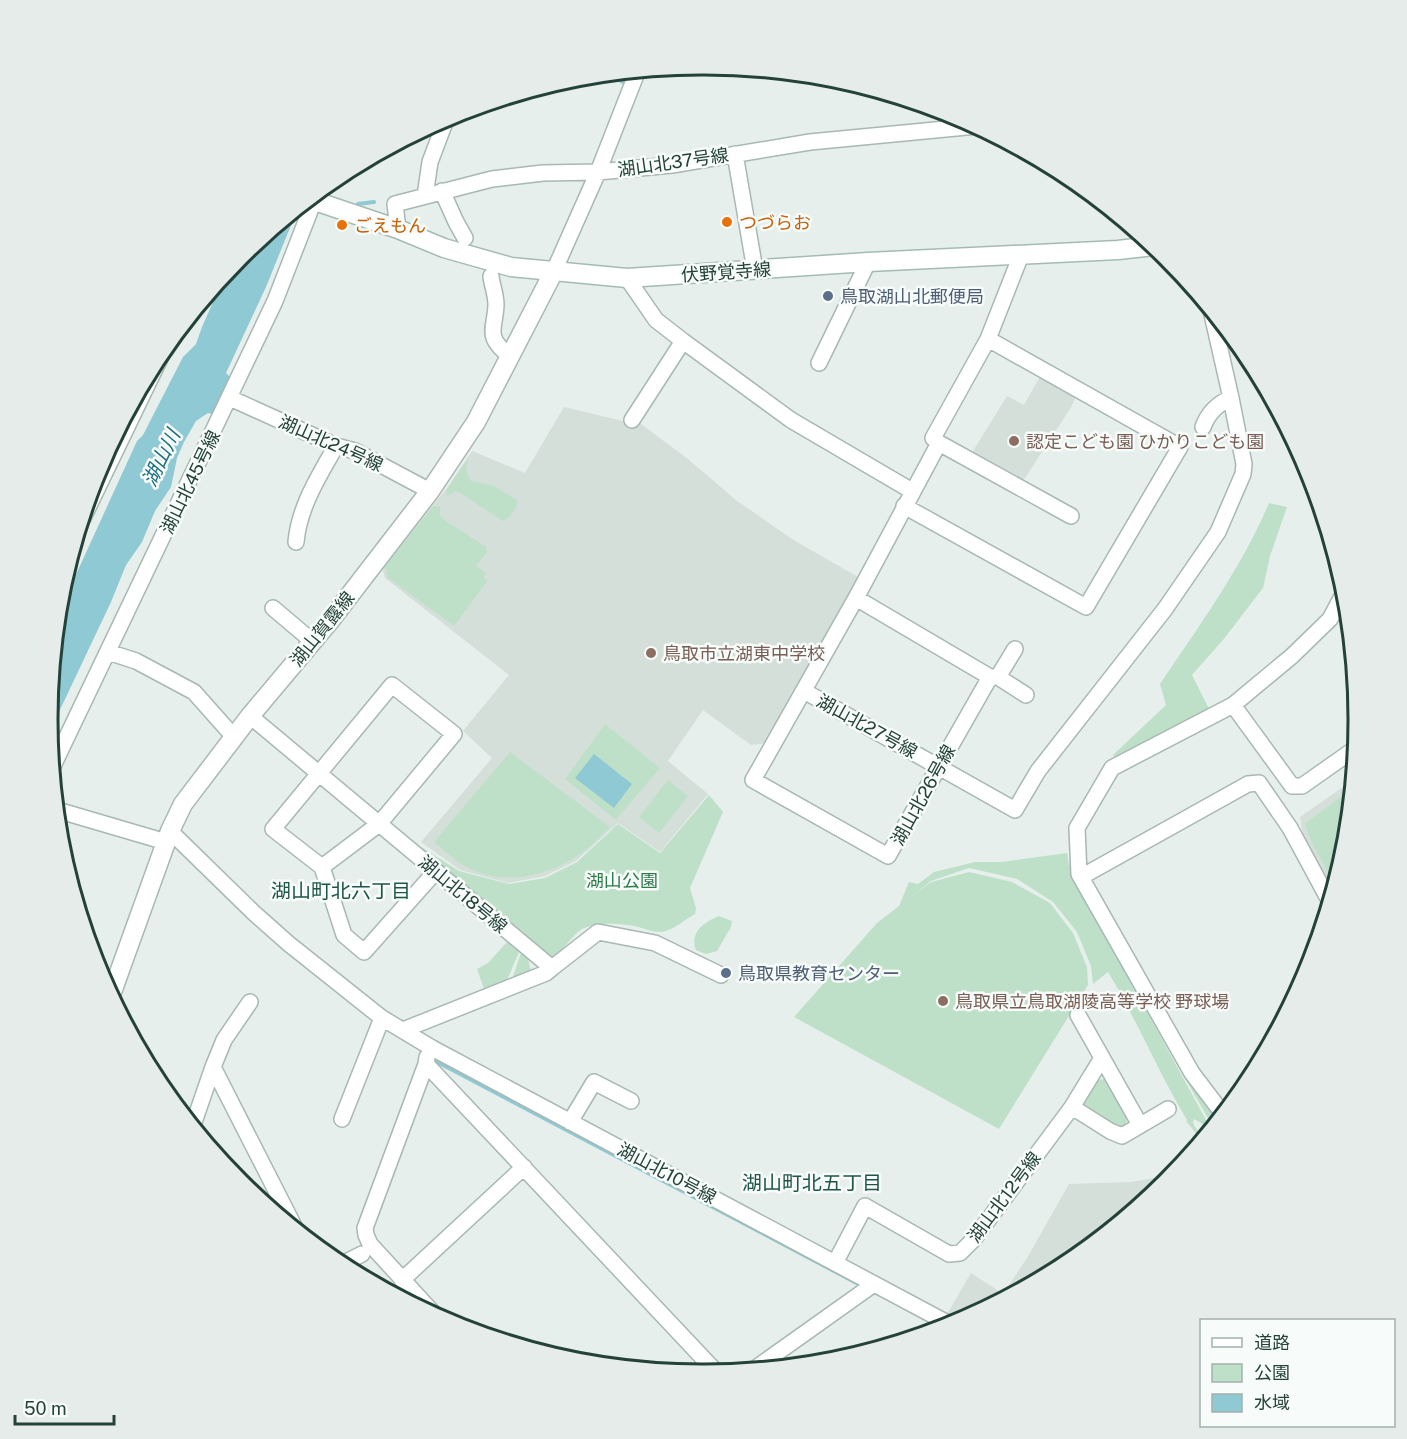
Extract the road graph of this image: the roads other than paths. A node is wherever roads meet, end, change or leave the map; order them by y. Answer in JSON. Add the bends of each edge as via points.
{"nodes":[{"id":1,"x":635,"y":79,"type":"edge"},
{"id":2,"x":954,"y":126,"type":"edge"},
{"id":3,"x":442,"y":131,"type":"edge"},
{"id":4,"x":735,"y":154,"type":"junction"},
{"id":5,"x":598,"y":172,"type":"junction"},
{"id":6,"x":442,"y":191,"type":"junction"},
{"id":7,"x":425,"y":196,"type":"junction"},
{"id":8,"x":321,"y":201,"type":"edge"},
{"id":9,"x":309,"y":210,"type":"edge"},
{"id":10,"x":398,"y":229,"type":"junction"},
{"id":11,"x":465,"y":238,"type":"dead end"},
{"id":12,"x":1143,"y":247,"type":"edge"},
{"id":13,"x":1021,"y":255,"type":"junction"},
{"id":14,"x":868,"y":262,"type":"junction"},
{"id":15,"x":754,"y":270,"type":"junction"},
{"id":16,"x":554,"y":271,"type":"junction"},
{"id":17,"x":491,"y":276,"type":"dead end"},
{"id":18,"x":627,"y":278,"type":"junction"},
{"id":19,"x":1215,"y":327,"type":"edge"},
{"id":20,"x":988,"y":339,"type":"junction"},
{"id":21,"x":683,"y":341,"type":"junction"},
{"id":22,"x":510,"y":356,"type":"junction"},
{"id":23,"x":819,"y":363,"type":"dead end"},
{"id":24,"x":230,"y":398,"type":"junction"},
{"id":25,"x":1232,"y":398,"type":"junction"},
{"id":26,"x":632,"y":420,"type":"dead end"},
{"id":27,"x":1203,"y":427,"type":"dead end"},
{"id":28,"x":939,"y":443,"type":"junction"},
{"id":29,"x":336,"y":446,"type":"junction"},
{"id":30,"x":430,"y":491,"type":"junction"},
{"id":31,"x":912,"y":491,"type":"junction"},
{"id":32,"x":904,"y":506,"type":"junction"},
{"id":33,"x":1071,"y":516,"type":"dead end"},
{"id":34,"x":296,"y":542,"type":"dead end"},
{"id":35,"x":856,"y":598,"type":"junction"},
{"id":36,"x":1338,"y":604,"type":"edge"},
{"id":37,"x":273,"y":608,"type":"dead end"},
{"id":38,"x":312,"y":641,"type":"junction"},
{"id":39,"x":1015,"y":649,"type":"dead end"},
{"id":40,"x":108,"y":652,"type":"junction"},
{"id":41,"x":994,"y":677,"type":"junction"},
{"id":42,"x":804,"y":691,"type":"junction"},
{"id":43,"x":1026,"y":695,"type":"dead end"},
{"id":44,"x":1233,"y":705,"type":"junction"},
{"id":45,"x":250,"y":716,"type":"junction"},
{"id":46,"x":234,"y":737,"type":"junction"},
{"id":47,"x":60,"y":752,"type":"edge"},
{"id":48,"x":1347,"y":754,"type":"edge"},
{"id":49,"x":939,"y":766,"type":"junction"},
{"id":50,"x":320,"y":774,"type":"junction"},
{"id":51,"x":65,"y":812,"type":"edge"},
{"id":52,"x":379,"y":824,"type":"junction"},
{"id":53,"x":168,"y":837,"type":"junction"},
{"id":54,"x":322,"y":867,"type":"junction"},
{"id":55,"x":436,"y":871,"type":"junction"},
{"id":56,"x":1081,"y":878,"type":"junction"},
{"id":57,"x":1325,"y":893,"type":"edge"},
{"id":58,"x":552,"y":968,"type":"junction"},
{"id":59,"x":721,"y":975,"type":"dead end"},
{"id":60,"x":115,"y":983,"type":"edge"},
{"id":61,"x":250,"y":1002,"type":"dead end"},
{"id":62,"x":1078,"y":1016,"type":"dead end"},
{"id":63,"x":382,"y":1018,"type":"junction"},
{"id":64,"x":403,"y":1030,"type":"junction"},
{"id":65,"x":427,"y":1045,"type":"junction"},
{"id":66,"x":1102,"y":1058,"type":"junction"},
{"id":67,"x":426,"y":1064,"type":"junction"},
{"id":68,"x":213,"y":1067,"type":"junction"},
{"id":69,"x":631,"y":1101,"type":"dead end"},
{"id":70,"x":1072,"y":1107,"type":"junction"},
{"id":71,"x":1219,"y":1107,"type":"edge"},
{"id":72,"x":1168,"y":1109,"type":"dead end"},
{"id":73,"x":196,"y":1117,"type":"edge"},
{"id":74,"x":342,"y":1119,"type":"dead end"},
{"id":75,"x":570,"y":1122,"type":"junction"},
{"id":76,"x":1140,"y":1125,"type":"junction"},
{"id":77,"x":524,"y":1167,"type":"junction"},
{"id":78,"x":286,"y":1211,"type":"edge"},
{"id":79,"x":362,"y":1254,"type":"dead end"},
{"id":80,"x":351,"y":1260,"type":"edge"},
{"id":81,"x":835,"y":1263,"type":"junction"},
{"id":82,"x":402,"y":1280,"type":"junction"},
{"id":83,"x":874,"y":1284,"type":"junction"},
{"id":84,"x":420,"y":1299,"type":"edge"},
{"id":85,"x":940,"y":1319,"type":"edge"},
{"id":86,"x":765,"y":1361,"type":"edge"},
{"id":87,"x":709,"y":1364,"type":"edge"}],
"edges":[{"from":1,"to":5,"type":"street"},
{"from":2,"to":4,"type":"street","name":"湖山北37号線"},
{"from":3,"to":7,"type":"street","via":[[430,162]]},
{"from":4,"to":5,"type":"street","name":"湖山北37号線"},
{"from":4,"to":15,"type":"street"},
{"from":5,"to":6,"type":"street","name":"湖山北37号線","via":[[492,179]]},
{"from":5,"to":16,"type":"street"},
{"from":6,"to":7,"type":"street","name":"湖山北37号線"},
{"from":6,"to":11,"type":"street"},
{"from":7,"to":10,"type":"street","name":"湖山北37号線","via":[[395,204]]},
{"from":8,"to":10,"type":"main road","name":"伏野覚寺線"},
{"from":9,"to":24,"type":"street","name":"湖山北45号線","via":[[275,302]]},
{"from":10,"to":16,"type":"main road","name":"伏野覚寺線","via":[[444,248],[511,267]]},
{"from":12,"to":13,"type":"main road","name":"伏野覚寺線"},
{"from":13,"to":14,"type":"main road","name":"伏野覚寺線"},
{"from":13,"to":20,"type":"street","name":"湖山北26号線"},
{"from":14,"to":15,"type":"main road","name":"伏野覚寺線"},
{"from":14,"to":23,"type":"street"},
{"from":15,"to":18,"type":"main road","name":"伏野覚寺線"},
{"from":16,"to":18,"type":"main road","name":"伏野覚寺線"},
{"from":16,"to":22,"type":"main road","name":"湖山賀露線"},
{"from":17,"to":22,"type":"street","via":[[496,305],[493,336]]},
{"from":18,"to":21,"type":"street","via":[[656,320]]},
{"from":19,"to":25,"type":"street"},
{"from":20,"to":28,"type":"street","name":"湖山北26号線","via":[[933,438]]},
{"from":20,"to":32,"type":"street","via":[[1180,447],[1086,607]]},
{"from":21,"to":26,"type":"street"},
{"from":21,"to":31,"type":"street","via":[[791,420]]},
{"from":22,"to":30,"type":"main road","name":"湖山賀露線","via":[[476,422]]},
{"from":24,"to":29,"type":"street","name":"湖山北24号線"},
{"from":24,"to":40,"type":"street","name":"湖山北45号線"},
{"from":25,"to":27,"type":"street","via":[[1220,403]]},
{"from":25,"to":49,"type":"street","name":"湖山北27号線","via":[[1243,474],[1218,532],[1165,609],[1038,771],[1015,810]]},
{"from":28,"to":31,"type":"street","name":"湖山北26号線"},
{"from":28,"to":33,"type":"street"},
{"from":29,"to":30,"type":"street","name":"湖山北24号線","via":[[355,450]]},
{"from":29,"to":34,"type":"street","via":[[313,486],[297,527]]},
{"from":30,"to":38,"type":"main road","name":"湖山賀露線"},
{"from":31,"to":32,"type":"street","name":"湖山北26号線"},
{"from":32,"to":35,"type":"street","name":"湖山北26号線"},
{"from":35,"to":41,"type":"street"},
{"from":35,"to":42,"type":"street","name":"湖山北26号線"},
{"from":36,"to":44,"type":"street","via":[[1330,619],[1292,656]]},
{"from":37,"to":38,"type":"street"},
{"from":38,"to":45,"type":"main road","name":"湖山賀露線"},
{"from":39,"to":41,"type":"street","name":"湖山北26号線"},
{"from":40,"to":46,"type":"street","via":[[135,661],[194,692]]},
{"from":40,"to":47,"type":"street","name":"湖山北45号線"},
{"from":41,"to":43,"type":"street"},
{"from":41,"to":49,"type":"street","name":"湖山北26号線"},
{"from":42,"to":49,"type":"street","name":"湖山北27号線"},
{"from":42,"to":49,"type":"street","name":"湖山北26号線","via":[[753,780],[888,856]]},
{"from":44,"to":48,"type":"street","via":[[1292,786],[1302,786]]},
{"from":44,"to":56,"type":"street","via":[[1112,768],[1077,828]]},
{"from":45,"to":46,"type":"main road","name":"湖山賀露線"},
{"from":45,"to":50,"type":"street","name":"湖山北18号線"},
{"from":46,"to":53,"type":"main road","name":"湖山賀露線","via":[[183,804]]},
{"from":50,"to":52,"type":"street","name":"湖山北18号線"},
{"from":50,"to":52,"type":"street","via":[[392,685],[454,734]]},
{"from":50,"to":54,"type":"street","via":[[273,829]]},
{"from":51,"to":53,"type":"street"},
{"from":52,"to":54,"type":"street"},
{"from":52,"to":55,"type":"street","name":"湖山北18号線"},
{"from":53,"to":60,"type":"main road","name":"湖山賀露線"},
{"from":53,"to":63,"type":"street","name":"湖山北10号線"},
{"from":54,"to":55,"type":"street","via":[[345,935],[364,952]]},
{"from":55,"to":58,"type":"street","name":"湖山北18号線"},
{"from":56,"to":57,"type":"street","via":[[1248,784],[1259,783],[1290,828]]},
{"from":56,"to":71,"type":"street","via":[[1192,1073]]},
{"from":58,"to":59,"type":"street","via":[[598,932],[656,943]]},
{"from":58,"to":64,"type":"street"},
{"from":61,"to":68,"type":"street","via":[[224,1040]]},
{"from":62,"to":66,"type":"street"},
{"from":63,"to":64,"type":"street","name":"湖山北10号線"},
{"from":63,"to":74,"type":"street"},
{"from":64,"to":65,"type":"street","name":"湖山北10号線"},
{"from":65,"to":67,"type":"street"},
{"from":65,"to":75,"type":"street","name":"湖山北10号線"},
{"from":66,"to":70,"type":"street","name":"湖山北12号線"},
{"from":66,"to":76,"type":"street"},
{"from":67,"to":77,"type":"street"},
{"from":67,"to":82,"type":"street","via":[[365,1228],[370,1244]]},
{"from":68,"to":73,"type":"street"},
{"from":68,"to":78,"type":"street"},
{"from":69,"to":75,"type":"street","via":[[594,1082]]},
{"from":70,"to":76,"type":"street","via":[[1122,1136]]},
{"from":70,"to":81,"type":"street","name":"湖山北12号線","via":[[960,1253],[949,1254],[865,1206]]},
{"from":72,"to":76,"type":"street"},
{"from":75,"to":81,"type":"street","name":"湖山北10号線"},
{"from":77,"to":82,"type":"street"},
{"from":77,"to":87,"type":"street"},
{"from":79,"to":80,"type":"street"},
{"from":81,"to":83,"type":"street","name":"湖山北10号線"},
{"from":82,"to":84,"type":"street"},
{"from":83,"to":85,"type":"street","name":"湖山北10号線"},
{"from":83,"to":86,"type":"street"}]}
